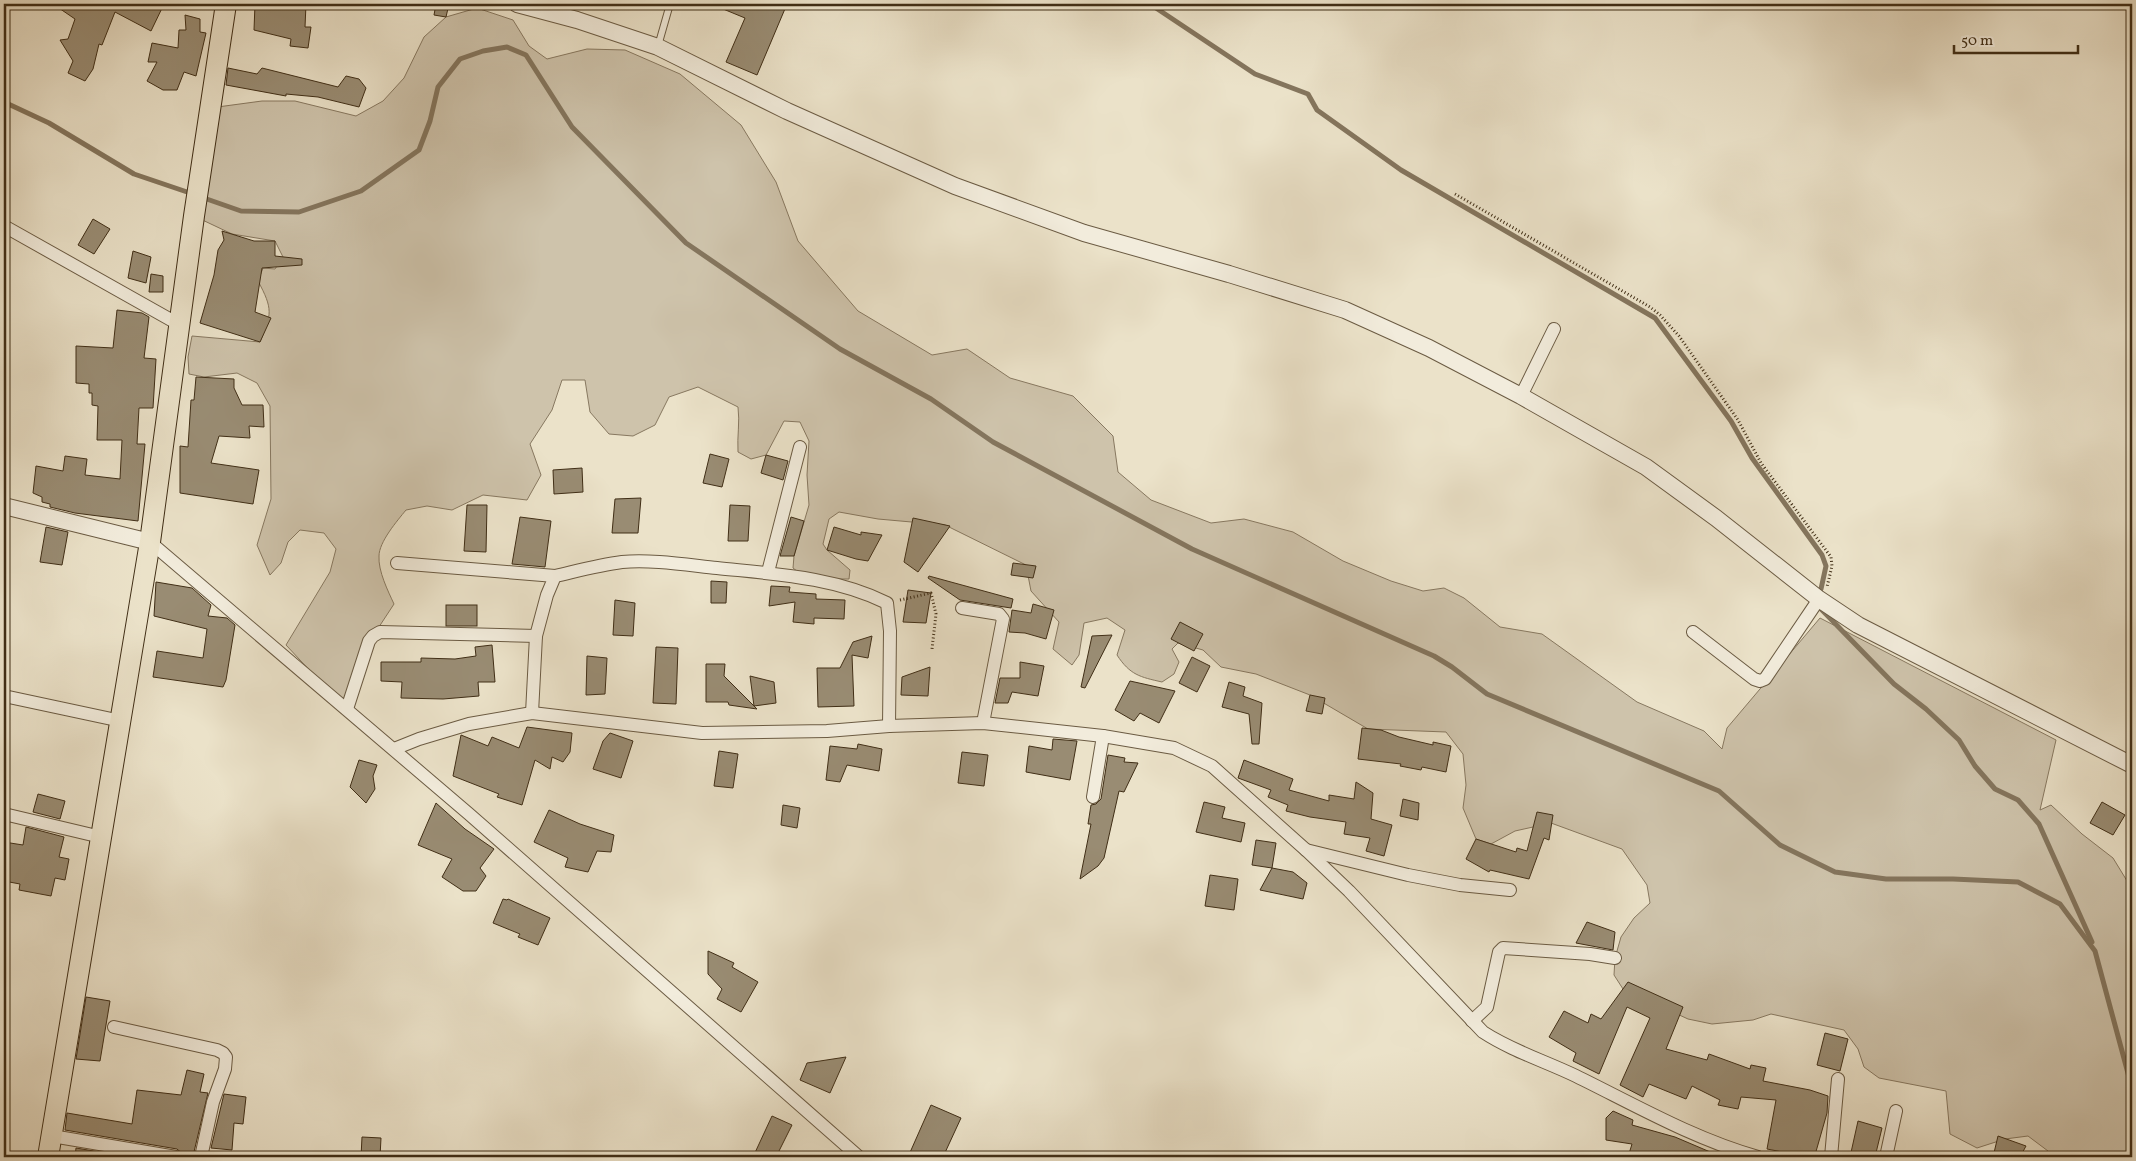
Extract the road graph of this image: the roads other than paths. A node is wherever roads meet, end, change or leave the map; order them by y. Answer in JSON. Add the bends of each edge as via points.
{"nodes":[{"id":1,"x":226,"y":4,"type":"edge"},
{"id":2,"x":517,"y":4,"type":"edge"},
{"id":3,"x":670,"y":4,"type":"edge"},
{"id":4,"x":658,"y":47,"type":"junction"},
{"id":5,"x":4,"y":226,"type":"edge"},
{"id":6,"x":180,"y":325,"type":"junction"},
{"id":7,"x":1554,"y":329,"type":"dead end"},
{"id":8,"x":1522,"y":396,"type":"junction"},
{"id":9,"x":800,"y":446,"type":"dead end"},
{"id":10,"x":4,"y":506,"type":"edge"},
{"id":11,"x":150,"y":542,"type":"junction"},
{"id":12,"x":397,"y":563,"type":"dead end"},
{"id":13,"x":768,"y":572,"type":"junction"},
{"id":14,"x":555,"y":576,"type":"junction"},
{"id":15,"x":1821,"y":601,"type":"junction"},
{"id":16,"x":962,"y":608,"type":"dead end"},
{"id":17,"x":1693,"y":632,"type":"dead end"},
{"id":18,"x":536,"y":636,"type":"junction"},
{"id":19,"x":4,"y":696,"type":"edge"},
{"id":20,"x":347,"y":709,"type":"junction"},
{"id":21,"x":532,"y":713,"type":"junction"},
{"id":22,"x":121,"y":721,"type":"junction"},
{"id":23,"x":983,"y":723,"type":"junction"},
{"id":24,"x":889,"y":726,"type":"junction"},
{"id":25,"x":1103,"y":736,"type":"junction"},
{"id":26,"x":394,"y":749,"type":"junction"},
{"id":27,"x":2132,"y":765,"type":"edge"},
{"id":28,"x":1093,"y":797,"type":"dead end"},
{"id":29,"x":4,"y":814,"type":"edge"},
{"id":30,"x":101,"y":837,"type":"junction"},
{"id":31,"x":1306,"y":850,"type":"junction"},
{"id":32,"x":1510,"y":890,"type":"dead end"},
{"id":33,"x":1616,"y":958,"type":"dead end"},
{"id":34,"x":1472,"y":1021,"type":"junction"},
{"id":35,"x":114,"y":1027,"type":"dead end"},
{"id":36,"x":1838,"y":1079,"type":"dead end"},
{"id":37,"x":1896,"y":1111,"type":"dead end"},
{"id":38,"x":52,"y":1136,"type":"junction"},
{"id":39,"x":1720,"y":1152,"type":"edge"},
{"id":40,"x":48,"y":1157,"type":"edge"},
{"id":41,"x":176,"y":1157,"type":"edge"},
{"id":42,"x":200,"y":1157,"type":"edge"},
{"id":43,"x":859,"y":1157,"type":"edge"},
{"id":44,"x":1758,"y":1157,"type":"edge"},
{"id":45,"x":1831,"y":1157,"type":"edge"},
{"id":46,"x":1886,"y":1157,"type":"edge"}],
"edges":[{"from":1,"to":6,"type":"main road"},
{"from":2,"to":4,"type":"street"},
{"from":3,"to":4,"type":"lane"},
{"from":4,"to":8,"type":"street","via":[[787,111],[955,186],[1084,233],[1345,310],[1429,348]]},
{"from":5,"to":6,"type":"street"},
{"from":6,"to":11,"type":"main road"},
{"from":7,"to":8,"type":"street"},
{"from":8,"to":15,"type":"street","via":[[1646,467]]},
{"from":9,"to":13,"type":"street"},
{"from":10,"to":11,"type":"street"},
{"from":11,"to":20,"type":"street"},
{"from":11,"to":22,"type":"main road"},
{"from":12,"to":14,"type":"street"},
{"from":13,"to":14,"type":"street","via":[[622,562]]},
{"from":13,"to":24,"type":"street","via":[[833,584],[887,603],[890,631]]},
{"from":14,"to":18,"type":"street"},
{"from":15,"to":17,"type":"street","via":[[1765,679],[1760,681]]},
{"from":15,"to":27,"type":"street","via":[[1858,625]]},
{"from":16,"to":23,"type":"street","via":[[999,614],[1003,619]]},
{"from":18,"to":20,"type":"street","via":[[380,632],[369,641]]},
{"from":18,"to":21,"type":"street"},
{"from":19,"to":22,"type":"street"},
{"from":20,"to":26,"type":"street"},
{"from":21,"to":24,"type":"street","via":[[702,733],[827,731]]},
{"from":21,"to":26,"type":"street","via":[[469,724]]},
{"from":22,"to":30,"type":"main road"},
{"from":23,"to":24,"type":"street"},
{"from":23,"to":25,"type":"street"},
{"from":25,"to":28,"type":"street"},
{"from":25,"to":31,"type":"street","via":[[1174,748],[1212,766]]},
{"from":26,"to":43,"type":"street"},
{"from":29,"to":30,"type":"street"},
{"from":30,"to":38,"type":"main road"},
{"from":31,"to":32,"type":"street","via":[[1460,885]]},
{"from":31,"to":34,"type":"street"},
{"from":33,"to":34,"type":"street","via":[[1503,948],[1499,952],[1487,1007]]},
{"from":34,"to":39,"type":"street","via":[[1501,1044],[1563,1070]]},
{"from":35,"to":42,"type":"street","via":[[217,1050],[226,1057]]},
{"from":36,"to":45,"type":"street"},
{"from":37,"to":46,"type":"street"},
{"from":38,"to":40,"type":"main road"},
{"from":38,"to":41,"type":"street"},
{"from":39,"to":44,"type":"street"}]}
